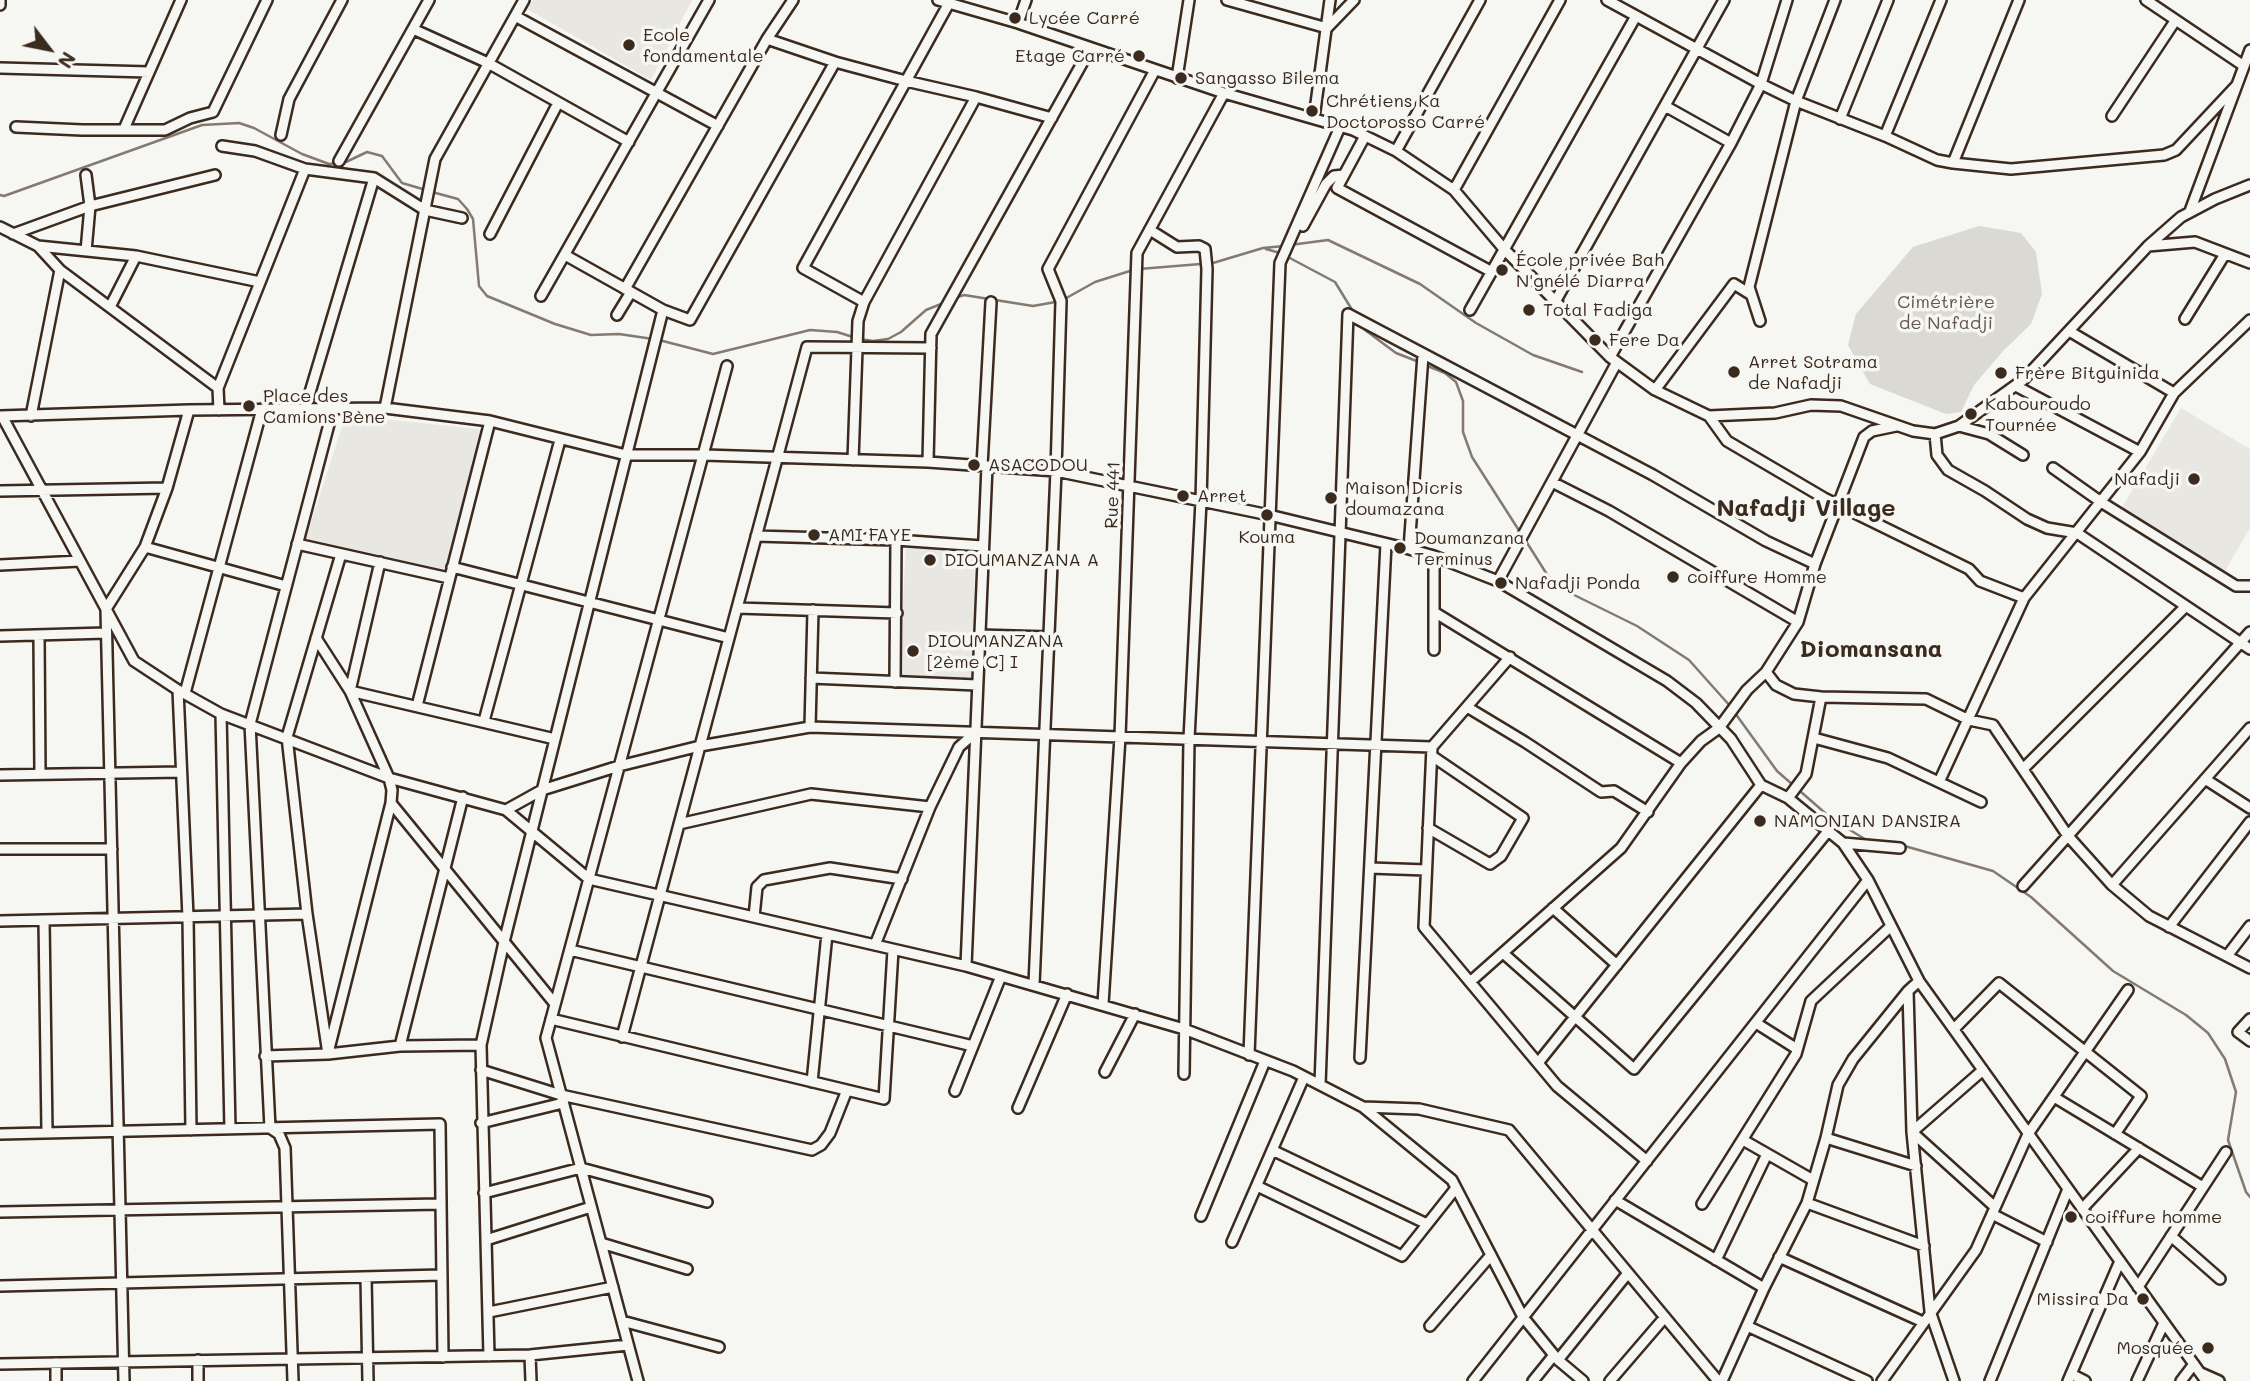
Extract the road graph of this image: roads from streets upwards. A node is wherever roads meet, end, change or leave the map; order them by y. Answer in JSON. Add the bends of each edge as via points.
{"nodes":[{"id":1,"x":181,"y":0,"type":"edge"},
{"id":2,"x":267,"y":0,"type":"edge"},
{"id":3,"x":342,"y":0,"type":"edge"},
{"id":4,"x":429,"y":0,"type":"edge"},
{"id":5,"x":524,"y":0,"type":"edge"},
{"id":6,"x":709,"y":0,"type":"edge"},
{"id":7,"x":793,"y":0,"type":"edge"},
{"id":8,"x":938,"y":0,"type":"edge"},
{"id":9,"x":1026,"y":0,"type":"edge"},
{"id":10,"x":1189,"y":0,"type":"edge"},
{"id":11,"x":1227,"y":0,"type":"edge"},
{"id":12,"x":1330,"y":0,"type":"edge"},
{"id":13,"x":1354,"y":0,"type":"edge"},
{"id":14,"x":1480,"y":0,"type":"edge"},
{"id":15,"x":1560,"y":0,"type":"edge"},
{"id":16,"x":1607,"y":0,"type":"edge"},
{"id":17,"x":1724,"y":0,"type":"edge"},
{"id":18,"x":1787,"y":0,"type":"edge"},
{"id":19,"x":1835,"y":0,"type":"edge"},
{"id":20,"x":1888,"y":0,"type":"edge"},
{"id":21,"x":1941,"y":0,"type":"edge"},
{"id":22,"x":2019,"y":0,"type":"edge"},
{"id":23,"x":2146,"y":0,"type":"edge"},
{"id":24,"x":949,"y":3,"type":"junction"},
{"id":25,"x":1256,"y":5,"type":"edge"},
{"id":26,"x":515,"y":16,"type":"junction"},
{"id":27,"x":1636,"y":16,"type":"junction"},
{"id":28,"x":2175,"y":21,"type":"junction"},
{"id":29,"x":1018,"y":23,"type":"junction"},
{"id":30,"x":1327,"y":28,"type":"junction"},
{"id":31,"x":413,"y":29,"type":"junction"},
{"id":32,"x":767,"y":40,"type":"junction"},
{"id":33,"x":1090,"y":49,"type":"junction"},
{"id":34,"x":1696,"y":49,"type":"junction"},
{"id":35,"x":2250,"y":50,"type":"edge"},
{"id":36,"x":835,"y":62,"type":"junction"},
{"id":37,"x":488,"y":63,"type":"junction"},
{"id":38,"x":2244,"y":66,"type":"junction"},
{"id":39,"x":0,"y":68,"type":"edge"},
{"id":40,"x":1156,"y":70,"type":"junction"},
{"id":41,"x":149,"y":72,"type":"junction"},
{"id":42,"x":1177,"y":78,"type":"junction"},
{"id":43,"x":906,"y":82,"type":"junction"},
{"id":44,"x":1761,"y":84,"type":"junction"},
{"id":45,"x":2236,"y":86,"type":"junction"},
{"id":46,"x":656,"y":93,"type":"junction"},
{"id":47,"x":1224,"y":93,"type":"junction"},
{"id":48,"x":976,"y":97,"type":"junction"},
{"id":49,"x":1796,"y":101,"type":"junction"},
{"id":50,"x":558,"y":103,"type":"junction"},
{"id":51,"x":1665,"y":106,"type":"junction"},
{"id":52,"x":2112,"y":116,"type":"dead end"},
{"id":53,"x":1052,"y":118,"type":"junction"},
{"id":54,"x":1314,"y":118,"type":"junction"},
{"id":55,"x":1840,"y":120,"type":"junction"},
{"id":56,"x":16,"y":127,"type":"dead end"},
{"id":57,"x":718,"y":127,"type":"junction"},
{"id":58,"x":1340,"y":127,"type":"junction"},
{"id":59,"x":124,"y":129,"type":"junction"},
{"id":60,"x":281,"y":135,"type":"dead end"},
{"id":61,"x":1365,"y":136,"type":"junction"},
{"id":62,"x":1885,"y":136,"type":"junction"},
{"id":63,"x":629,"y":142,"type":"junction"},
{"id":64,"x":1731,"y":143,"type":"junction"},
{"id":65,"x":222,"y":146,"type":"dead end"},
{"id":66,"x":1396,"y":151,"type":"junction"},
{"id":67,"x":339,"y":161,"type":"dead end"},
{"id":68,"x":1953,"y":163,"type":"junction"},
{"id":69,"x":305,"y":169,"type":"junction"},
{"id":70,"x":215,"y":174,"type":"dead end"},
{"id":71,"x":86,"y":175,"type":"dead end"},
{"id":72,"x":1344,"y":175,"type":"junction"},
{"id":73,"x":374,"y":178,"type":"junction"},
{"id":74,"x":2250,"y":185,"type":"edge"},
{"id":75,"x":1454,"y":190,"type":"junction"},
{"id":76,"x":90,"y":206,"type":"junction"},
{"id":77,"x":425,"y":210,"type":"junction"},
{"id":78,"x":2190,"y":211,"type":"junction"},
{"id":79,"x":462,"y":218,"type":"dead end"},
{"id":80,"x":1303,"y":226,"type":"dead end"},
{"id":81,"x":0,"y":227,"type":"edge"},
{"id":82,"x":1150,"y":230,"type":"junction"},
{"id":83,"x":13,"y":234,"type":"junction"},
{"id":84,"x":490,"y":234,"type":"dead end"},
{"id":85,"x":38,"y":246,"type":"junction"},
{"id":86,"x":2148,"y":246,"type":"junction"},
{"id":87,"x":1504,"y":249,"type":"junction"},
{"id":88,"x":86,"y":251,"type":"junction"},
{"id":89,"x":2225,"y":254,"type":"junction"},
{"id":90,"x":565,"y":255,"type":"junction"},
{"id":91,"x":136,"y":256,"type":"junction"},
{"id":92,"x":2250,"y":262,"type":"edge"},
{"id":93,"x":60,"y":271,"type":"junction"},
{"id":94,"x":1492,"y":272,"type":"junction"},
{"id":95,"x":260,"y":282,"type":"junction"},
{"id":96,"x":628,"y":290,"type":"junction"},
{"id":97,"x":1750,"y":295,"type":"junction"},
{"id":98,"x":541,"y":296,"type":"dead end"},
{"id":99,"x":864,"y":302,"type":"junction"},
{"id":100,"x":991,"y":302,"type":"dead end"},
{"id":101,"x":1555,"y":302,"type":"junction"},
{"id":102,"x":110,"y":307,"type":"junction"},
{"id":103,"x":663,"y":310,"type":"junction"},
{"id":104,"x":1470,"y":310,"type":"dead end"},
{"id":105,"x":617,"y":315,"type":"dead end"},
{"id":106,"x":2185,"y":319,"type":"dead end"},
{"id":107,"x":2250,"y":320,"type":"edge"},
{"id":108,"x":1760,"y":321,"type":"dead end"},
{"id":109,"x":2069,"y":331,"type":"junction"},
{"id":110,"x":857,"y":346,"type":"junction"},
{"id":111,"x":931,"y":348,"type":"junction"},
{"id":112,"x":1423,"y":355,"type":"junction"},
{"id":113,"x":1613,"y":360,"type":"junction"},
{"id":114,"x":727,"y":366,"type":"dead end"},
{"id":115,"x":2016,"y":386,"type":"junction"},
{"id":116,"x":218,"y":388,"type":"junction"},
{"id":117,"x":1655,"y":390,"type":"junction"},
{"id":118,"x":2174,"y":393,"type":"junction"},
{"id":119,"x":385,"y":408,"type":"junction"},
{"id":120,"x":262,"y":409,"type":"junction"},
{"id":121,"x":305,"y":409,"type":"junction"},
{"id":122,"x":332,"y":409,"type":"junction"},
{"id":123,"x":189,"y":410,"type":"junction"},
{"id":124,"x":219,"y":410,"type":"junction"},
{"id":125,"x":1,"y":416,"type":"edge"},
{"id":126,"x":31,"y":416,"type":"junction"},
{"id":127,"x":1709,"y":416,"type":"junction"},
{"id":128,"x":490,"y":421,"type":"junction"},
{"id":129,"x":1898,"y":426,"type":"junction"},
{"id":130,"x":1959,"y":426,"type":"junction"},
{"id":131,"x":1935,"y":433,"type":"junction"},
{"id":132,"x":1578,"y":436,"type":"junction"},
{"id":133,"x":560,"y":440,"type":"junction"},
{"id":134,"x":2140,"y":452,"type":"junction"},
{"id":135,"x":626,"y":455,"type":"junction"},
{"id":136,"x":704,"y":455,"type":"junction"},
{"id":137,"x":2023,"y":455,"type":"dead end"},
{"id":138,"x":777,"y":458,"type":"junction"},
{"id":139,"x":853,"y":460,"type":"junction"},
{"id":140,"x":928,"y":462,"type":"junction"},
{"id":141,"x":984,"y":466,"type":"junction"},
{"id":142,"x":2053,"y":468,"type":"dead end"},
{"id":143,"x":1056,"y":471,"type":"junction"},
{"id":144,"x":1552,"y":482,"type":"junction"},
{"id":145,"x":1129,"y":484,"type":"junction"},
{"id":146,"x":167,"y":488,"type":"junction"},
{"id":147,"x":41,"y":490,"type":"junction"},
{"id":148,"x":0,"y":491,"type":"edge"},
{"id":149,"x":1201,"y":501,"type":"junction"},
{"id":150,"x":2101,"y":502,"type":"junction"},
{"id":151,"x":1839,"y":504,"type":"junction"},
{"id":152,"x":1269,"y":515,"type":"junction"},
{"id":153,"x":1340,"y":533,"type":"junction"},
{"id":154,"x":2077,"y":533,"type":"junction"},
{"id":155,"x":756,"y":536,"type":"junction"},
{"id":156,"x":896,"y":540,"type":"junction"},
{"id":157,"x":297,"y":544,"type":"junction"},
{"id":158,"x":1386,"y":544,"type":"junction"},
{"id":159,"x":982,"y":546,"type":"junction"},
{"id":160,"x":145,"y":547,"type":"junction"},
{"id":161,"x":1409,"y":549,"type":"junction"},
{"id":162,"x":341,"y":554,"type":"junction"},
{"id":163,"x":1434,"y":555,"type":"junction"},
{"id":164,"x":80,"y":561,"type":"junction"},
{"id":165,"x":380,"y":562,"type":"junction"},
{"id":166,"x":1815,"y":564,"type":"junction"},
{"id":167,"x":0,"y":565,"type":"edge"},
{"id":168,"x":452,"y":567,"type":"junction"},
{"id":169,"x":219,"y":568,"type":"junction"},
{"id":170,"x":449,"y":578,"type":"junction"},
{"id":171,"x":1498,"y":581,"type":"junction"},
{"id":172,"x":520,"y":584,"type":"junction"},
{"id":173,"x":286,"y":586,"type":"junction"},
{"id":174,"x":2250,"y":586,"type":"edge"},
{"id":175,"x":2024,"y":598,"type":"junction"},
{"id":176,"x":589,"y":602,"type":"junction"},
{"id":177,"x":2186,"y":606,"type":"junction"},
{"id":178,"x":737,"y":608,"type":"junction"},
{"id":179,"x":106,"y":609,"type":"junction"},
{"id":180,"x":813,"y":610,"type":"junction"},
{"id":181,"x":1434,"y":612,"type":"junction"},
{"id":182,"x":897,"y":613,"type":"junction"},
{"id":183,"x":659,"y":620,"type":"junction"},
{"id":184,"x":1798,"y":622,"type":"junction"},
{"id":185,"x":2250,"y":632,"type":"edge"},
{"id":186,"x":106,"y":633,"type":"junction"},
{"id":187,"x":39,"y":635,"type":"junction"},
{"id":188,"x":979,"y":635,"type":"junction"},
{"id":189,"x":0,"y":636,"type":"edge"},
{"id":190,"x":1049,"y":637,"type":"junction"},
{"id":191,"x":316,"y":638,"type":"junction"},
{"id":192,"x":729,"y":638,"type":"junction"},
{"id":193,"x":2240,"y":643,"type":"junction"},
{"id":194,"x":2250,"y":649,"type":"edge"},
{"id":195,"x":1434,"y":650,"type":"dead end"},
{"id":196,"x":1510,"y":657,"type":"junction"},
{"id":197,"x":1766,"y":672,"type":"junction"},
{"id":198,"x":811,"y":678,"type":"junction"},
{"id":199,"x":895,"y":682,"type":"junction"},
{"id":200,"x":977,"y":685,"type":"junction"},
{"id":201,"x":350,"y":691,"type":"junction"},
{"id":202,"x":182,"y":692,"type":"junction"},
{"id":203,"x":1821,"y":697,"type":"junction"},
{"id":204,"x":416,"y":706,"type":"junction"},
{"id":205,"x":1467,"y":707,"type":"junction"},
{"id":206,"x":221,"y":714,"type":"junction"},
{"id":207,"x":1969,"y":720,"type":"junction"},
{"id":208,"x":484,"y":721,"type":"junction"},
{"id":209,"x":250,"y":724,"type":"junction"},
{"id":210,"x":810,"y":727,"type":"junction"},
{"id":211,"x":1719,"y":728,"type":"junction"},
{"id":212,"x":2250,"y":728,"type":"edge"},
{"id":213,"x":976,"y":732,"type":"junction"},
{"id":214,"x":1045,"y":734,"type":"junction"},
{"id":215,"x":287,"y":737,"type":"junction"},
{"id":216,"x":1120,"y":737,"type":"junction"},
{"id":217,"x":1814,"y":738,"type":"junction"},
{"id":218,"x":555,"y":739,"type":"junction"},
{"id":219,"x":1189,"y":739,"type":"junction"},
{"id":220,"x":1259,"y":741,"type":"junction"},
{"id":221,"x":1332,"y":743,"type":"junction"},
{"id":222,"x":1376,"y":745,"type":"junction"},
{"id":223,"x":700,"y":746,"type":"junction"},
{"id":224,"x":1432,"y":751,"type":"junction"},
{"id":225,"x":1681,"y":763,"type":"junction"},
{"id":226,"x":619,"y":766,"type":"junction"},
{"id":227,"x":2023,"y":769,"type":"junction"},
{"id":228,"x":181,"y":772,"type":"junction"},
{"id":229,"x":110,"y":773,"type":"junction"},
{"id":230,"x":40,"y":774,"type":"junction"},
{"id":231,"x":0,"y":775,"type":"edge"},
{"id":232,"x":389,"y":778,"type":"junction"},
{"id":233,"x":2205,"y":779,"type":"junction"},
{"id":234,"x":1940,"y":782,"type":"junction"},
{"id":235,"x":1761,"y":785,"type":"junction"},
{"id":236,"x":542,"y":790,"type":"junction"},
{"id":237,"x":463,"y":797,"type":"junction"},
{"id":238,"x":1788,"y":798,"type":"junction"},
{"id":239,"x":1981,"y":802,"type":"dead end"},
{"id":240,"x":391,"y":803,"type":"junction"},
{"id":241,"x":930,"y":807,"type":"junction"},
{"id":242,"x":2250,"y":808,"type":"edge"},
{"id":243,"x":506,"y":810,"type":"junction"},
{"id":244,"x":1648,"y":812,"type":"junction"},
{"id":245,"x":2250,"y":822,"type":"edge"},
{"id":246,"x":679,"y":824,"type":"junction"},
{"id":247,"x":1428,"y":828,"type":"junction"},
{"id":248,"x":1829,"y":830,"type":"junction"},
{"id":249,"x":532,"y":832,"type":"junction"},
{"id":250,"x":2068,"y":836,"type":"junction"},
{"id":251,"x":1843,"y":843,"type":"junction"},
{"id":252,"x":1900,"y":848,"type":"dead end"},
{"id":253,"x":0,"y":849,"type":"edge"},
{"id":254,"x":111,"y":849,"type":"junction"},
{"id":255,"x":1370,"y":868,"type":"junction"},
{"id":256,"x":445,"y":869,"type":"junction"},
{"id":257,"x":1426,"y":870,"type":"junction"},
{"id":258,"x":589,"y":879,"type":"junction"},
{"id":259,"x":902,"y":879,"type":"junction"},
{"id":260,"x":1868,"y":880,"type":"junction"},
{"id":261,"x":2112,"y":885,"type":"junction"},
{"id":262,"x":2023,"y":887,"type":"dead end"},
{"id":263,"x":660,"y":896,"type":"junction"},
{"id":264,"x":1553,"y":908,"type":"junction"},
{"id":265,"x":307,"y":914,"type":"junction"},
{"id":266,"x":258,"y":915,"type":"junction"},
{"id":267,"x":227,"y":916,"type":"junction"},
{"id":268,"x":188,"y":917,"type":"junction"},
{"id":269,"x":754,"y":917,"type":"junction"},
{"id":270,"x":113,"y":918,"type":"junction"},
{"id":271,"x":44,"y":920,"type":"junction"},
{"id":272,"x":0,"y":921,"type":"edge"},
{"id":273,"x":1892,"y":926,"type":"junction"},
{"id":274,"x":2250,"y":926,"type":"edge"},
{"id":275,"x":2169,"y":927,"type":"junction"},
{"id":276,"x":827,"y":934,"type":"junction"},
{"id":277,"x":504,"y":942,"type":"junction"},
{"id":278,"x":875,"y":945,"type":"junction"},
{"id":279,"x":570,"y":950,"type":"junction"},
{"id":280,"x":893,"y":950,"type":"junction"},
{"id":281,"x":1503,"y":953,"type":"junction"},
{"id":282,"x":2227,"y":956,"type":"junction"},
{"id":283,"x":966,"y":965,"type":"junction"},
{"id":284,"x":1617,"y":965,"type":"junction"},
{"id":285,"x":641,"y":967,"type":"junction"},
{"id":286,"x":2250,"y":968,"type":"edge"},
{"id":287,"x":1001,"y":976,"type":"junction"},
{"id":288,"x":1919,"y":981,"type":"junction"},
{"id":289,"x":1470,"y":982,"type":"junction"},
{"id":290,"x":1034,"y":985,"type":"junction"},
{"id":291,"x":2128,"y":990,"type":"dead end"},
{"id":292,"x":1909,"y":991,"type":"junction"},
{"id":293,"x":1067,"y":994,"type":"junction"},
{"id":294,"x":555,"y":1004,"type":"junction"},
{"id":295,"x":1103,"y":1004,"type":"junction"},
{"id":296,"x":819,"y":1009,"type":"junction"},
{"id":297,"x":1135,"y":1014,"type":"junction"},
{"id":298,"x":1576,"y":1016,"type":"junction"},
{"id":299,"x":551,"y":1019,"type":"junction"},
{"id":300,"x":2250,"y":1019,"type":"edge"},
{"id":301,"x":1756,"y":1023,"type":"junction"},
{"id":302,"x":888,"y":1026,"type":"junction"},
{"id":303,"x":1184,"y":1029,"type":"junction"},
{"id":304,"x":1954,"y":1030,"type":"junction"},
{"id":305,"x":622,"y":1037,"type":"junction"},
{"id":306,"x":2250,"y":1041,"type":"edge"},
{"id":307,"x":481,"y":1045,"type":"junction"},
{"id":308,"x":400,"y":1046,"type":"junction"},
{"id":309,"x":973,"y":1046,"type":"junction"},
{"id":310,"x":1797,"y":1049,"type":"junction"},
{"id":311,"x":2085,"y":1052,"type":"junction"},
{"id":312,"x":328,"y":1054,"type":"junction"},
{"id":313,"x":1249,"y":1055,"type":"junction"},
{"id":314,"x":265,"y":1056,"type":"junction"},
{"id":315,"x":1360,"y":1058,"type":"dead end"},
{"id":316,"x":1265,"y":1061,"type":"junction"},
{"id":317,"x":1538,"y":1063,"type":"junction"},
{"id":318,"x":481,"y":1070,"type":"junction"},
{"id":319,"x":1983,"y":1070,"type":"junction"},
{"id":320,"x":1105,"y":1072,"type":"dead end"},
{"id":321,"x":1184,"y":1074,"type":"dead end"},
{"id":322,"x":1304,"y":1077,"type":"junction"},
{"id":323,"x":812,"y":1082,"type":"junction"},
{"id":324,"x":1320,"y":1085,"type":"junction"},
{"id":325,"x":846,"y":1090,"type":"junction"},
{"id":326,"x":955,"y":1091,"type":"dead end"},
{"id":327,"x":2054,"y":1097,"type":"junction"},
{"id":328,"x":562,"y":1099,"type":"junction"},
{"id":329,"x":1363,"y":1107,"type":"junction"},
{"id":330,"x":1018,"y":1108,"type":"dead end"},
{"id":331,"x":481,"y":1123,"type":"junction"},
{"id":332,"x":270,"y":1128,"type":"junction"},
{"id":333,"x":191,"y":1129,"type":"junction"},
{"id":334,"x":229,"y":1129,"type":"junction"},
{"id":335,"x":118,"y":1131,"type":"junction"},
{"id":336,"x":47,"y":1132,"type":"junction"},
{"id":337,"x":1912,"y":1132,"type":"junction"},
{"id":338,"x":0,"y":1134,"type":"edge"},
{"id":339,"x":2028,"y":1134,"type":"junction"},
{"id":340,"x":2115,"y":1134,"type":"junction"},
{"id":341,"x":1826,"y":1138,"type":"junction"},
{"id":342,"x":1743,"y":1140,"type":"junction"},
{"id":343,"x":2139,"y":1148,"type":"junction"},
{"id":344,"x":1272,"y":1150,"type":"junction"},
{"id":345,"x":2226,"y":1152,"type":"dead end"},
{"id":346,"x":1767,"y":1154,"type":"junction"},
{"id":347,"x":1647,"y":1161,"type":"junction"},
{"id":348,"x":1916,"y":1166,"type":"junction"},
{"id":349,"x":581,"y":1168,"type":"junction"},
{"id":350,"x":1813,"y":1180,"type":"junction"},
{"id":351,"x":1256,"y":1185,"type":"junction"},
{"id":352,"x":2203,"y":1186,"type":"junction"},
{"id":353,"x":1456,"y":1188,"type":"junction"},
{"id":354,"x":2068,"y":1189,"type":"junction"},
{"id":355,"x":484,"y":1193,"type":"junction"},
{"id":356,"x":1615,"y":1200,"type":"junction"},
{"id":357,"x":707,"y":1202,"type":"dead end"},
{"id":358,"x":1807,"y":1203,"type":"junction"},
{"id":359,"x":441,"y":1204,"type":"junction"},
{"id":360,"x":1702,"y":1204,"type":"dead end"},
{"id":361,"x":288,"y":1207,"type":"junction"},
{"id":362,"x":591,"y":1207,"type":"junction"},
{"id":363,"x":2082,"y":1209,"type":"junction"},
{"id":364,"x":120,"y":1210,"type":"junction"},
{"id":365,"x":1994,"y":1210,"type":"junction"},
{"id":366,"x":0,"y":1212,"type":"edge"},
{"id":367,"x":1201,"y":1216,"type":"dead end"},
{"id":368,"x":1427,"y":1224,"type":"junction"},
{"id":369,"x":1591,"y":1229,"type":"junction"},
{"id":370,"x":2171,"y":1236,"type":"junction"},
{"id":371,"x":486,"y":1240,"type":"junction"},
{"id":372,"x":1232,"y":1242,"type":"dead end"},
{"id":373,"x":2047,"y":1242,"type":"junction"},
{"id":374,"x":601,"y":1243,"type":"junction"},
{"id":375,"x":1924,"y":1246,"type":"junction"},
{"id":376,"x":1491,"y":1255,"type":"junction"},
{"id":377,"x":1779,"y":1257,"type":"junction"},
{"id":378,"x":1716,"y":1260,"type":"junction"},
{"id":379,"x":2120,"y":1261,"type":"junction"},
{"id":380,"x":687,"y":1269,"type":"dead end"},
{"id":381,"x":1628,"y":1273,"type":"junction"},
{"id":382,"x":442,"y":1275,"type":"junction"},
{"id":383,"x":366,"y":1277,"type":"junction"},
{"id":384,"x":290,"y":1279,"type":"junction"},
{"id":385,"x":2220,"y":1279,"type":"dead end"},
{"id":386,"x":122,"y":1283,"type":"junction"},
{"id":387,"x":0,"y":1286,"type":"edge"},
{"id":388,"x":613,"y":1287,"type":"junction"},
{"id":389,"x":2138,"y":1287,"type":"junction"},
{"id":390,"x":1764,"y":1288,"type":"junction"},
{"id":391,"x":1930,"y":1311,"type":"junction"},
{"id":392,"x":489,"y":1312,"type":"junction"},
{"id":393,"x":1523,"y":1317,"type":"junction"},
{"id":394,"x":1665,"y":1317,"type":"junction"},
{"id":395,"x":622,"y":1321,"type":"junction"},
{"id":396,"x":1923,"y":1322,"type":"junction"},
{"id":397,"x":2164,"y":1323,"type":"junction"},
{"id":398,"x":1430,"y":1326,"type":"dead end"},
{"id":399,"x":1747,"y":1326,"type":"junction"},
{"id":400,"x":628,"y":1345,"type":"junction"},
{"id":401,"x":719,"y":1347,"type":"dead end"},
{"id":402,"x":489,"y":1356,"type":"junction"},
{"id":403,"x":530,"y":1356,"type":"junction"},
{"id":404,"x":443,"y":1357,"type":"junction"},
{"id":405,"x":1556,"y":1357,"type":"junction"},
{"id":406,"x":368,"y":1358,"type":"junction"},
{"id":407,"x":293,"y":1359,"type":"junction"},
{"id":408,"x":198,"y":1360,"type":"junction"},
{"id":409,"x":124,"y":1362,"type":"junction"},
{"id":410,"x":56,"y":1363,"type":"junction"},
{"id":411,"x":0,"y":1364,"type":"edge"},
{"id":412,"x":2196,"y":1368,"type":"junction"},
{"id":413,"x":2069,"y":1378,"type":"edge"},
{"id":414,"x":56,"y":1381,"type":"edge"},
{"id":415,"x":124,"y":1381,"type":"edge"},
{"id":416,"x":198,"y":1381,"type":"edge"},
{"id":417,"x":293,"y":1381,"type":"edge"},
{"id":418,"x":368,"y":1381,"type":"edge"},
{"id":419,"x":530,"y":1381,"type":"edge"},
{"id":420,"x":638,"y":1381,"type":"edge"},
{"id":421,"x":1473,"y":1381,"type":"edge"},
{"id":422,"x":1533,"y":1381,"type":"edge"},
{"id":423,"x":1583,"y":1381,"type":"edge"},
{"id":424,"x":1610,"y":1381,"type":"edge"},
{"id":425,"x":1720,"y":1381,"type":"edge"},
{"id":426,"x":1867,"y":1381,"type":"edge"},
{"id":427,"x":1882,"y":1381,"type":"edge"},
{"id":428,"x":1954,"y":1381,"type":"edge"},
{"id":429,"x":1990,"y":1381,"type":"edge"},
{"id":430,"x":2085,"y":1381,"type":"edge"},
{"id":431,"x":2137,"y":1381,"type":"edge"},
{"id":432,"x":2181,"y":1381,"type":"edge"},
{"id":433,"x":2206,"y":1381,"type":"edge"},
{"id":434,"x":2220,"y":1381,"type":"edge"}],
"edges":[{"from":1,"to":41,"type":"street"},
{"from":2,"to":59,"type":"street","via":[[213,112],[165,130]]},
{"from":3,"to":60,"type":"street","via":[[289,99]]},
{"from":4,"to":31,"type":"street"},
{"from":5,"to":26,"type":"street"},
{"from":6,"to":46,"type":"street"},
{"from":7,"to":32,"type":"street"},
{"from":8,"to":24,"type":"street"},
{"from":9,"to":29,"type":"street"},
{"from":10,"to":42,"type":"street"},
{"from":11,"to":25,"type":"street"},
{"from":12,"to":30,"type":"street"},
{"from":13,"to":30,"type":"street"},
{"from":14,"to":66,"type":"street"},
{"from":15,"to":75,"type":"street"},
{"from":16,"to":27,"type":"street"},
{"from":17,"to":34,"type":"street"},
{"from":18,"to":44,"type":"street"},
{"from":19,"to":49,"type":"street"},
{"from":20,"to":55,"type":"street"},
{"from":21,"to":62,"type":"street"},
{"from":22,"to":68,"type":"street"},
{"from":23,"to":28,"type":"street"},
{"from":24,"to":29,"type":"street"},
{"from":24,"to":43,"type":"street"},
{"from":25,"to":30,"type":"street"},
{"from":26,"to":37,"type":"street"},
{"from":26,"to":46,"type":"street"},
{"from":27,"to":34,"type":"street"},
{"from":27,"to":87,"type":"street"},
{"from":28,"to":38,"type":"street"},
{"from":28,"to":52,"type":"street"},
{"from":29,"to":33,"type":"street"},
{"from":30,"to":54,"type":"street"},
{"from":31,"to":37,"type":"street"},
{"from":31,"to":67,"type":"street"},
{"from":32,"to":36,"type":"street"},
{"from":32,"to":57,"type":"street"},
{"from":33,"to":40,"type":"street"},
{"from":33,"to":53,"type":"street"},
{"from":34,"to":44,"type":"street"},
{"from":34,"to":51,"type":"street"},
{"from":35,"to":38,"type":"street"},
{"from":36,"to":43,"type":"street"},
{"from":36,"to":103,"type":"street","via":[[690,320]]},
{"from":37,"to":50,"type":"street"},
{"from":37,"to":77,"type":"street","via":[[435,159]]},
{"from":38,"to":45,"type":"street"},
{"from":39,"to":41,"type":"street"},
{"from":40,"to":42,"type":"street"},
{"from":40,"to":143,"type":"street","via":[[1048,269],[1061,301]]},
{"from":41,"to":59,"type":"street"},
{"from":42,"to":47,"type":"street"},
{"from":43,"to":48,"type":"street"},
{"from":43,"to":99,"type":"street","via":[[803,268]]},
{"from":44,"to":49,"type":"street"},
{"from":44,"to":64,"type":"street"},
{"from":45,"to":68,"type":"street","via":[[2176,150],[2164,155],[2011,169]]},
{"from":45,"to":78,"type":"street"},
{"from":46,"to":57,"type":"street"},
{"from":46,"to":63,"type":"street"},
{"from":47,"to":54,"type":"street"},
{"from":47,"to":82,"type":"street","name":"Rue 441"},
{"from":48,"to":53,"type":"street"},
{"from":48,"to":99,"type":"street"},
{"from":49,"to":55,"type":"street"},
{"from":49,"to":97,"type":"street"},
{"from":50,"to":63,"type":"street"},
{"from":50,"to":84,"type":"street"},
{"from":51,"to":64,"type":"street"},
{"from":51,"to":101,"type":"street"},
{"from":53,"to":111,"type":"street","via":[[932,334]]},
{"from":54,"to":58,"type":"street"},
{"from":55,"to":62,"type":"street"},
{"from":56,"to":59,"type":"street"},
{"from":57,"to":96,"type":"street"},
{"from":58,"to":61,"type":"street"},
{"from":58,"to":152,"type":"street","via":[[1280,263]]},
{"from":61,"to":66,"type":"street"},
{"from":61,"to":72,"type":"street"},
{"from":62,"to":68,"type":"street"},
{"from":63,"to":90,"type":"street"},
{"from":64,"to":113,"type":"street"},
{"from":65,"to":69,"type":"street","via":[[255,151]]},
{"from":66,"to":75,"type":"street"},
{"from":69,"to":73,"type":"street"},
{"from":69,"to":95,"type":"street"},
{"from":70,"to":76,"type":"street"},
{"from":71,"to":76,"type":"street"},
{"from":72,"to":80,"type":"street","via":[[1334,176],[1326,184]]},
{"from":72,"to":94,"type":"street","via":[[1337,188]]},
{"from":73,"to":77,"type":"street"},
{"from":73,"to":121,"type":"street"},
{"from":74,"to":78,"type":"street"},
{"from":75,"to":87,"type":"street"},
{"from":76,"to":83,"type":"street"},
{"from":76,"to":88,"type":"street"},
{"from":77,"to":79,"type":"street"},
{"from":77,"to":119,"type":"street"},
{"from":78,"to":86,"type":"street"},
{"from":81,"to":83,"type":"street"},
{"from":82,"to":145,"type":"street","name":"Rue 441","via":[[1137,253]]},
{"from":82,"to":149,"type":"street","via":[[1177,247],[1205,249]]},
{"from":83,"to":85,"type":"street"},
{"from":85,"to":88,"type":"street"},
{"from":85,"to":93,"type":"street"},
{"from":86,"to":89,"type":"street","via":[[2195,242]]},
{"from":86,"to":109,"type":"street"},
{"from":87,"to":94,"type":"street"},
{"from":87,"to":101,"type":"street"},
{"from":88,"to":91,"type":"street"},
{"from":89,"to":92,"type":"street"},
{"from":89,"to":106,"type":"street"},
{"from":90,"to":96,"type":"street"},
{"from":90,"to":98,"type":"street"},
{"from":91,"to":95,"type":"street"},
{"from":91,"to":102,"type":"street"},
{"from":93,"to":102,"type":"street"},
{"from":93,"to":126,"type":"street"},
{"from":94,"to":104,"type":"street"},
{"from":95,"to":116,"type":"street"},
{"from":96,"to":103,"type":"street"},
{"from":96,"to":105,"type":"street"},
{"from":97,"to":108,"type":"street"},
{"from":97,"to":117,"type":"street","via":[[1734,284]]},
{"from":99,"to":110,"type":"street"},
{"from":100,"to":141,"type":"street"},
{"from":101,"to":113,"type":"street"},
{"from":102,"to":116,"type":"street"},
{"from":103,"to":135,"type":"street"},
{"from":107,"to":118,"type":"street"},
{"from":109,"to":115,"type":"street"},
{"from":109,"to":118,"type":"street"},
{"from":110,"to":111,"type":"street"},
{"from":110,"to":138,"type":"street","via":[[807,347]]},
{"from":110,"to":139,"type":"street"},
{"from":111,"to":140,"type":"street"},
{"from":112,"to":132,"type":"street"},
{"from":112,"to":153,"type":"street","via":[[1348,314]]},
{"from":112,"to":161,"type":"street"},
{"from":113,"to":117,"type":"street"},
{"from":113,"to":132,"type":"street"},
{"from":114,"to":136,"type":"street"},
{"from":115,"to":130,"type":"street"},
{"from":115,"to":134,"type":"street"},
{"from":116,"to":124,"type":"street"},
{"from":117,"to":127,"type":"street"},
{"from":118,"to":134,"type":"street"},
{"from":119,"to":122,"type":"street"},
{"from":119,"to":128,"type":"street"},
{"from":120,"to":121,"type":"street"},
{"from":120,"to":124,"type":"street"},
{"from":120,"to":169,"type":"street"},
{"from":121,"to":122,"type":"street"},
{"from":122,"to":157,"type":"street"},
{"from":123,"to":124,"type":"street"},
{"from":123,"to":126,"type":"street"},
{"from":123,"to":146,"type":"street"},
{"from":125,"to":126,"type":"street"},
{"from":125,"to":147,"type":"street"},
{"from":127,"to":129,"type":"street","via":[[1841,406]]},
{"from":127,"to":151,"type":"street","via":[[1727,441]]},
{"from":128,"to":133,"type":"street"},
{"from":128,"to":168,"type":"street"},
{"from":129,"to":131,"type":"street"},
{"from":129,"to":151,"type":"street","via":[[1864,437]]},
{"from":130,"to":131,"type":"street"},
{"from":130,"to":137,"type":"street","via":[[1990,434]]},
{"from":131,"to":154,"type":"street","via":[[1937,456],[1948,470],[2026,520]]},
{"from":132,"to":144,"type":"street"},
{"from":132,"to":166,"type":"street"},
{"from":133,"to":135,"type":"street"},
{"from":133,"to":172,"type":"street"},
{"from":134,"to":150,"type":"street"},
{"from":135,"to":136,"type":"street"},
{"from":135,"to":176,"type":"street"},
{"from":136,"to":138,"type":"street"},
{"from":136,"to":183,"type":"street"},
{"from":138,"to":139,"type":"street"},
{"from":138,"to":155,"type":"street"},
{"from":139,"to":140,"type":"street"},
{"from":140,"to":141,"type":"street"},
{"from":141,"to":143,"type":"street"},
{"from":141,"to":159,"type":"street"},
{"from":142,"to":150,"type":"street"},
{"from":143,"to":145,"type":"street"},
{"from":143,"to":190,"type":"street"},
{"from":144,"to":171,"type":"street"},
{"from":144,"to":184,"type":"street"},
{"from":145,"to":149,"type":"street"},
{"from":145,"to":216,"type":"street","name":"Rue 441"},
{"from":146,"to":147,"type":"street"},
{"from":146,"to":160,"type":"street"},
{"from":147,"to":148,"type":"street"},
{"from":147,"to":164,"type":"street"},
{"from":149,"to":152,"type":"street"},
{"from":149,"to":219,"type":"street"},
{"from":150,"to":154,"type":"street"},
{"from":150,"to":174,"type":"street","via":[[2236,586]]},
{"from":151,"to":166,"type":"street"},
{"from":151,"to":175,"type":"street","via":[[1969,569],[1980,581]]},
{"from":152,"to":153,"type":"street"},
{"from":152,"to":220,"type":"street"},
{"from":153,"to":158,"type":"street"},
{"from":153,"to":221,"type":"street"},
{"from":154,"to":175,"type":"street"},
{"from":154,"to":177,"type":"street"},
{"from":155,"to":156,"type":"street"},
{"from":155,"to":178,"type":"street"},
{"from":156,"to":159,"type":"street"},
{"from":156,"to":182,"type":"street"},
{"from":157,"to":162,"type":"street"},
{"from":157,"to":173,"type":"street"},
{"from":158,"to":161,"type":"street"},
{"from":158,"to":222,"type":"street"},
{"from":159,"to":188,"type":"street"},
{"from":160,"to":169,"type":"street"},
{"from":160,"to":179,"type":"street"},
{"from":161,"to":163,"type":"street"},
{"from":162,"to":165,"type":"street"},
{"from":162,"to":191,"type":"street"},
{"from":163,"to":171,"type":"street"},
{"from":163,"to":181,"type":"street"},
{"from":164,"to":167,"type":"street"},
{"from":164,"to":179,"type":"street"},
{"from":165,"to":170,"type":"street"},
{"from":165,"to":201,"type":"street"},
{"from":166,"to":184,"type":"street"},
{"from":168,"to":170,"type":"street"},
{"from":168,"to":172,"type":"street"},
{"from":169,"to":173,"type":"street"},
{"from":169,"to":202,"type":"street"},
{"from":170,"to":204,"type":"street"},
{"from":171,"to":211,"type":"street","via":[[1667,681]]},
{"from":172,"to":176,"type":"street"},
{"from":172,"to":208,"type":"street"},
{"from":173,"to":209,"type":"street"},
{"from":175,"to":207,"type":"street"},
{"from":176,"to":183,"type":"street"},
{"from":176,"to":218,"type":"street"},
{"from":177,"to":193,"type":"street"},
{"from":177,"to":227,"type":"street"},
{"from":178,"to":180,"type":"street"},
{"from":178,"to":192,"type":"street"},
{"from":179,"to":186,"type":"street"},
{"from":179,"to":202,"type":"street","via":[[134,661]]},
{"from":180,"to":182,"type":"street"},
{"from":180,"to":198,"type":"street"},
{"from":181,"to":195,"type":"street"},
{"from":181,"to":196,"type":"street"},
{"from":182,"to":199,"type":"street"},
{"from":183,"to":192,"type":"street"},
{"from":183,"to":226,"type":"street"},
{"from":184,"to":197,"type":"street"},
{"from":185,"to":193,"type":"street"},
{"from":186,"to":187,"type":"street"},
{"from":186,"to":229,"type":"street"},
{"from":187,"to":189,"type":"street"},
{"from":187,"to":230,"type":"street"},
{"from":188,"to":190,"type":"street"},
{"from":188,"to":200,"type":"street"},
{"from":190,"to":214,"type":"street"},
{"from":191,"to":201,"type":"street"},
{"from":191,"to":215,"type":"street"},
{"from":192,"to":223,"type":"street"},
{"from":193,"to":194,"type":"street"},
{"from":193,"to":250,"type":"street"},
{"from":196,"to":205,"type":"street"},
{"from":196,"to":225,"type":"street"},
{"from":197,"to":203,"type":"street","via":[[1776,685],[1794,694]]},
{"from":197,"to":211,"type":"street"},
{"from":198,"to":199,"type":"street"},
{"from":198,"to":210,"type":"street"},
{"from":199,"to":200,"type":"street"},
{"from":200,"to":213,"type":"street"},
{"from":201,"to":204,"type":"street"},
{"from":201,"to":232,"type":"street"},
{"from":202,"to":206,"type":"street"},
{"from":202,"to":228,"type":"street"},
{"from":203,"to":207,"type":"street","via":[[1926,699]]},
{"from":203,"to":217,"type":"street"},
{"from":204,"to":208,"type":"street"},
{"from":205,"to":224,"type":"street"},
{"from":205,"to":244,"type":"street","via":[[1601,792],[1614,791]]},
{"from":206,"to":209,"type":"street"},
{"from":206,"to":267,"type":"street"},
{"from":207,"to":227,"type":"street","via":[[1993,725]]},
{"from":207,"to":234,"type":"street"},
{"from":208,"to":218,"type":"street"},
{"from":209,"to":215,"type":"street"},
{"from":209,"to":266,"type":"street"},
{"from":210,"to":213,"type":"street"},
{"from":210,"to":223,"type":"street"},
{"from":211,"to":225,"type":"street"},
{"from":211,"to":235,"type":"street"},
{"from":212,"to":233,"type":"street"},
{"from":213,"to":214,"type":"street"},
{"from":213,"to":241,"type":"street","via":[[959,747]]},
{"from":213,"to":283,"type":"street"},
{"from":214,"to":216,"type":"street"},
{"from":214,"to":290,"type":"street"},
{"from":215,"to":232,"type":"street"},
{"from":215,"to":265,"type":"street"},
{"from":216,"to":219,"type":"street"},
{"from":216,"to":295,"type":"street","name":"Rue 441"},
{"from":217,"to":234,"type":"street","via":[[1888,758]]},
{"from":217,"to":238,"type":"street","via":[[1806,774]]},
{"from":218,"to":236,"type":"street"},
{"from":219,"to":220,"type":"street"},
{"from":219,"to":303,"type":"street"},
{"from":220,"to":221,"type":"street"},
{"from":220,"to":313,"type":"street"},
{"from":221,"to":222,"type":"street"},
{"from":221,"to":324,"type":"street"},
{"from":222,"to":224,"type":"street"},
{"from":222,"to":255,"type":"street"},
{"from":223,"to":226,"type":"street"},
{"from":223,"to":246,"type":"street"},
{"from":224,"to":247,"type":"street"},
{"from":224,"to":247,"type":"street","via":[[1523,818],[1501,856],[1490,864]]},
{"from":225,"to":244,"type":"street"},
{"from":226,"to":236,"type":"street"},
{"from":226,"to":258,"type":"street"},
{"from":227,"to":250,"type":"street"},
{"from":228,"to":229,"type":"street"},
{"from":228,"to":268,"type":"street"},
{"from":229,"to":230,"type":"street"},
{"from":229,"to":254,"type":"street"},
{"from":230,"to":231,"type":"street"},
{"from":232,"to":237,"type":"street"},
{"from":232,"to":240,"type":"street"},
{"from":233,"to":242,"type":"street"},
{"from":233,"to":261,"type":"street"},
{"from":234,"to":239,"type":"street"},
{"from":235,"to":238,"type":"street"},
{"from":235,"to":284,"type":"street"},
{"from":236,"to":243,"type":"street"},
{"from":236,"to":249,"type":"street"},
{"from":237,"to":243,"type":"street"},
{"from":237,"to":256,"type":"street"},
{"from":238,"to":248,"type":"street"},
{"from":240,"to":256,"type":"street"},
{"from":240,"to":312,"type":"street"},
{"from":241,"to":246,"type":"street","via":[[811,794]]},
{"from":241,"to":259,"type":"street"},
{"from":243,"to":249,"type":"street"},
{"from":244,"to":264,"type":"street","via":[[1621,848]]},
{"from":245,"to":275,"type":"street"},
{"from":246,"to":263,"type":"street"},
{"from":247,"to":257,"type":"street"},
{"from":248,"to":251,"type":"street"},
{"from":248,"to":298,"type":"street","via":[[1634,1069]]},
{"from":249,"to":258,"type":"street"},
{"from":249,"to":277,"type":"street"},
{"from":250,"to":261,"type":"street"},
{"from":250,"to":262,"type":"street"},
{"from":251,"to":252,"type":"street"},
{"from":251,"to":260,"type":"street"},
{"from":253,"to":254,"type":"street"},
{"from":254,"to":270,"type":"street"},
{"from":255,"to":257,"type":"street"},
{"from":255,"to":315,"type":"street"},
{"from":256,"to":277,"type":"street"},
{"from":256,"to":308,"type":"street"},
{"from":257,"to":289,"type":"street","via":[[1423,927]]},
{"from":258,"to":263,"type":"street"},
{"from":258,"to":279,"type":"street"},
{"from":259,"to":269,"type":"street","via":[[830,869],[764,880],[757,887]]},
{"from":259,"to":278,"type":"street"},
{"from":260,"to":273,"type":"street"},
{"from":260,"to":301,"type":"street"},
{"from":261,"to":275,"type":"street"},
{"from":263,"to":269,"type":"street"},
{"from":263,"to":285,"type":"street"},
{"from":264,"to":281,"type":"street"},
{"from":264,"to":284,"type":"street"},
{"from":265,"to":266,"type":"street"},
{"from":265,"to":312,"type":"street"},
{"from":266,"to":267,"type":"street"},
{"from":266,"to":314,"type":"street"},
{"from":267,"to":268,"type":"street"},
{"from":267,"to":334,"type":"street"},
{"from":268,"to":270,"type":"street"},
{"from":268,"to":333,"type":"street"},
{"from":269,"to":276,"type":"street"},
{"from":270,"to":271,"type":"street"},
{"from":270,"to":335,"type":"street"},
{"from":271,"to":272,"type":"street"},
{"from":271,"to":336,"type":"street"},
{"from":273,"to":288,"type":"street"},
{"from":273,"to":310,"type":"street","via":[[1811,1001]]},
{"from":274,"to":282,"type":"street"},
{"from":275,"to":282,"type":"street"},
{"from":276,"to":278,"type":"street"},
{"from":276,"to":296,"type":"street"},
{"from":277,"to":294,"type":"street"},
{"from":277,"to":307,"type":"street"},
{"from":278,"to":280,"type":"street"},
{"from":279,"to":285,"type":"street"},
{"from":279,"to":294,"type":"street"},
{"from":280,"to":283,"type":"street"},
{"from":280,"to":302,"type":"street"},
{"from":281,"to":289,"type":"street"},
{"from":281,"to":298,"type":"street"},
{"from":282,"to":286,"type":"street"},
{"from":283,"to":287,"type":"street"},
{"from":284,"to":298,"type":"street"},
{"from":285,"to":296,"type":"street"},
{"from":285,"to":305,"type":"street"},
{"from":287,"to":290,"type":"street"},
{"from":287,"to":309,"type":"street"},
{"from":288,"to":292,"type":"street"},
{"from":288,"to":304,"type":"street"},
{"from":289,"to":317,"type":"street"},
{"from":290,"to":293,"type":"street"},
{"from":291,"to":311,"type":"street"},
{"from":292,"to":337,"type":"street"},
{"from":292,"to":341,"type":"street","via":[[1853,1059],[1838,1085]]},
{"from":293,"to":295,"type":"street"},
{"from":293,"to":330,"type":"street"},
{"from":294,"to":299,"type":"street"},
{"from":295,"to":297,"type":"street"},
{"from":296,"to":302,"type":"street"},
{"from":296,"to":323,"type":"street"},
{"from":297,"to":303,"type":"street"},
{"from":297,"to":320,"type":"street"},
{"from":298,"to":317,"type":"street"},
{"from":299,"to":305,"type":"street"},
{"from":299,"to":328,"type":"street","via":[[546,1038]]},
{"from":300,"to":306,"type":"street","via":[[2238,1032]]},
{"from":301,"to":310,"type":"street"},
{"from":301,"to":347,"type":"street"},
{"from":302,"to":309,"type":"street"},
{"from":302,"to":325,"type":"street","via":[[884,1099]]},
{"from":303,"to":313,"type":"street"},
{"from":303,"to":321,"type":"street"},
{"from":304,"to":311,"type":"street","via":[[1999,983]]},
{"from":304,"to":319,"type":"street"},
{"from":305,"to":323,"type":"street"},
{"from":307,"to":308,"type":"street"},
{"from":307,"to":318,"type":"street"},
{"from":308,"to":312,"type":"street"},
{"from":309,"to":326,"type":"street"},
{"from":310,"to":342,"type":"street"},
{"from":311,"to":327,"type":"street"},
{"from":311,"to":340,"type":"street","via":[[2141,1096]]},
{"from":312,"to":314,"type":"street"},
{"from":313,"to":316,"type":"street"},
{"from":314,"to":332,"type":"street"},
{"from":316,"to":322,"type":"street"},
{"from":316,"to":367,"type":"street"},
{"from":317,"to":347,"type":"street","via":[[1558,1086]]},
{"from":318,"to":328,"type":"street"},
{"from":318,"to":331,"type":"street"},
{"from":319,"to":337,"type":"street"},
{"from":319,"to":339,"type":"street"},
{"from":322,"to":324,"type":"street"},
{"from":322,"to":344,"type":"street"},
{"from":323,"to":325,"type":"street"},
{"from":324,"to":329,"type":"street"},
{"from":325,"to":328,"type":"street","via":[[830,1133],[812,1150]]},
{"from":327,"to":339,"type":"street"},
{"from":327,"to":340,"type":"street"},
{"from":328,"to":331,"type":"street"},
{"from":328,"to":349,"type":"street"},
{"from":329,"to":353,"type":"street"},
{"from":329,"to":369,"type":"street","via":[[1419,1109],[1505,1127]]},
{"from":331,"to":355,"type":"street"},
{"from":332,"to":334,"type":"street"},
{"from":332,"to":359,"type":"street","via":[[440,1124]]},
{"from":332,"to":361,"type":"street","via":[[283,1139]]},
{"from":333,"to":334,"type":"street"},
{"from":333,"to":335,"type":"street"},
{"from":335,"to":336,"type":"street"},
{"from":335,"to":364,"type":"street"},
{"from":336,"to":338,"type":"street"},
{"from":337,"to":348,"type":"street"},
{"from":337,"to":365,"type":"street"},
{"from":339,"to":354,"type":"street"},
{"from":339,"to":365,"type":"street"},
{"from":340,"to":343,"type":"street"},
{"from":341,"to":348,"type":"street"},
{"from":341,"to":350,"type":"street"},
{"from":342,"to":346,"type":"street"},
{"from":342,"to":360,"type":"street"},
{"from":343,"to":352,"type":"street"},
{"from":343,"to":363,"type":"street"},
{"from":344,"to":351,"type":"street"},
{"from":344,"to":368,"type":"street"},
{"from":345,"to":352,"type":"street"},
{"from":346,"to":350,"type":"street"},
{"from":346,"to":378,"type":"street"},
{"from":347,"to":356,"type":"street"},
{"from":348,"to":375,"type":"street"},
{"from":349,"to":355,"type":"street"},
{"from":349,"to":357,"type":"street"},
{"from":349,"to":362,"type":"street"},
{"from":350,"to":358,"type":"street"},
{"from":351,"to":368,"type":"street","via":[[1402,1256]]},
{"from":351,"to":372,"type":"street"},
{"from":352,"to":370,"type":"street"},
{"from":353,"to":368,"type":"street"},
{"from":353,"to":376,"type":"street"},
{"from":354,"to":363,"type":"street"},
{"from":354,"to":373,"type":"street"},
{"from":355,"to":371,"type":"street"},
{"from":356,"to":369,"type":"street"},
{"from":356,"to":378,"type":"street"},
{"from":358,"to":375,"type":"street"},
{"from":358,"to":377,"type":"street"},
{"from":359,"to":361,"type":"street"},
{"from":359,"to":382,"type":"street"},
{"from":361,"to":364,"type":"street"},
{"from":361,"to":384,"type":"street"},
{"from":362,"to":371,"type":"street"},
{"from":362,"to":374,"type":"street"},
{"from":363,"to":379,"type":"street"},
{"from":364,"to":366,"type":"street"},
{"from":364,"to":386,"type":"street"},
{"from":365,"to":373,"type":"street"},
{"from":365,"to":391,"type":"street","via":[[1976,1250]]},
{"from":369,"to":381,"type":"street"},
{"from":369,"to":393,"type":"street"},
{"from":370,"to":385,"type":"street"},
{"from":370,"to":389,"type":"street"},
{"from":371,"to":392,"type":"street"},
{"from":373,"to":429,"type":"street"},
{"from":374,"to":380,"type":"street"},
{"from":374,"to":388,"type":"street"},
{"from":375,"to":391,"type":"street"},
{"from":376,"to":393,"type":"street"},
{"from":376,"to":398,"type":"street"},
{"from":377,"to":390,"type":"street"},
{"from":377,"to":396,"type":"street"},
{"from":378,"to":390,"type":"street"},
{"from":379,"to":389,"type":"street"},
{"from":379,"to":413,"type":"street"},
{"from":381,"to":394,"type":"street"},
{"from":381,"to":405,"type":"street"},
{"from":382,"to":383,"type":"street"},
{"from":382,"to":404,"type":"street"},
{"from":383,"to":384,"type":"street"},
{"from":383,"to":406,"type":"street"},
{"from":384,"to":386,"type":"street"},
{"from":384,"to":407,"type":"street"},
{"from":386,"to":387,"type":"street"},
{"from":386,"to":409,"type":"street"},
{"from":388,"to":392,"type":"street"},
{"from":388,"to":395,"type":"street"},
{"from":389,"to":397,"type":"street"},
{"from":390,"to":399,"type":"street"},
{"from":391,"to":396,"type":"street"},
{"from":391,"to":428,"type":"street"},
{"from":392,"to":402,"type":"street"},
{"from":393,"to":405,"type":"street"},
{"from":393,"to":421,"type":"street"},
{"from":394,"to":424,"type":"street"},
{"from":394,"to":425,"type":"street"},
{"from":395,"to":400,"type":"street"},
{"from":395,"to":401,"type":"street"},
{"from":396,"to":427,"type":"street"},
{"from":397,"to":412,"type":"street"},
{"from":397,"to":431,"type":"street"},
{"from":399,"to":425,"type":"street"},
{"from":399,"to":426,"type":"street"},
{"from":400,"to":403,"type":"street"},
{"from":400,"to":420,"type":"street"},
{"from":402,"to":403,"type":"street"},
{"from":402,"to":404,"type":"street"},
{"from":403,"to":419,"type":"street"},
{"from":404,"to":406,"type":"street"},
{"from":405,"to":422,"type":"street"},
{"from":405,"to":423,"type":"street"},
{"from":406,"to":407,"type":"street"},
{"from":406,"to":418,"type":"street"},
{"from":407,"to":408,"type":"street"},
{"from":407,"to":417,"type":"street"},
{"from":408,"to":409,"type":"street"},
{"from":408,"to":416,"type":"street"},
{"from":409,"to":410,"type":"street"},
{"from":409,"to":415,"type":"street"},
{"from":410,"to":411,"type":"street"},
{"from":410,"to":414,"type":"street"},
{"from":412,"to":432,"type":"street"},
{"from":412,"to":433,"type":"street"},
{"from":412,"to":434,"type":"street"},
{"from":413,"to":430,"type":"street"}]}
